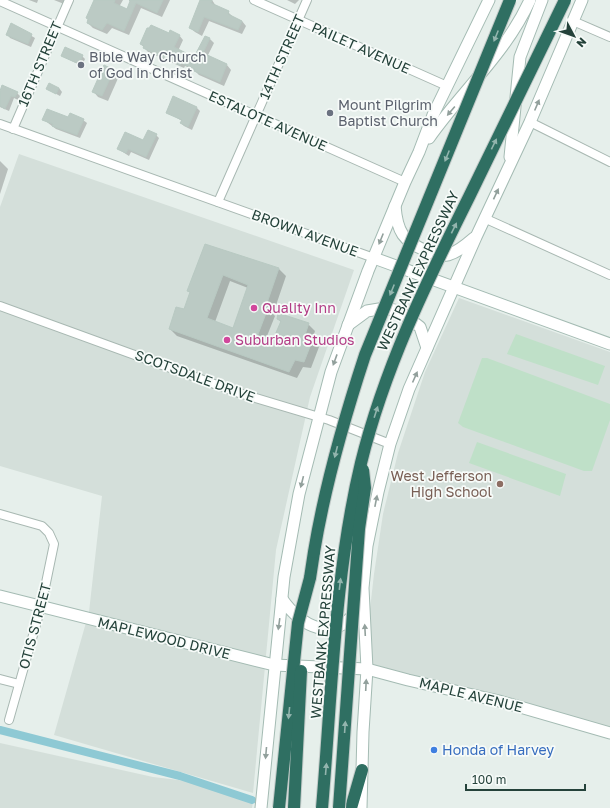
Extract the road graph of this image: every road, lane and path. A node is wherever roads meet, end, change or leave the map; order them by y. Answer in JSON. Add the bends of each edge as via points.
{"nodes":[{"id":1,"x":69,"y":0,"type":"edge"},
{"id":2,"x":254,"y":0,"type":"edge"},
{"id":3,"x":306,"y":0,"type":"edge"},
{"id":4,"x":489,"y":0,"type":"edge"},
{"id":5,"x":510,"y":0,"type":"edge"},
{"id":6,"x":530,"y":0,"type":"edge"},
{"id":7,"x":542,"y":0,"type":"edge"},
{"id":8,"x":564,"y":0,"type":"edge"},
{"id":9,"x":582,"y":0,"type":"edge"},
{"id":10,"x":0,"y":1,"type":"edge"},
{"id":11,"x":298,"y":20,"type":"junction"},
{"id":12,"x":573,"y":21,"type":"junction"},
{"id":13,"x":57,"y":26,"type":"junction"},
{"id":14,"x":610,"y":37,"type":"edge"},
{"id":15,"x":447,"y":86,"type":"junction"},
{"id":16,"x":256,"y":116,"type":"junction"},
{"id":17,"x":530,"y":122,"type":"junction"},
{"id":18,"x":0,"y":124,"type":"edge"},
{"id":19,"x":12,"y":129,"type":"junction"},
{"id":20,"x":420,"y":152,"type":"junction"},
{"id":21,"x":610,"y":162,"type":"edge"},
{"id":22,"x":509,"y":166,"type":"junction"},
{"id":23,"x":405,"y":182,"type":"junction"},
{"id":24,"x":218,"y":202,"type":"junction"},
{"id":25,"x":395,"y":206,"type":"junction"},
{"id":26,"x":484,"y":218,"type":"junction"},
{"id":27,"x":476,"y":237,"type":"junction"},
{"id":28,"x":374,"y":258,"type":"junction"},
{"id":29,"x":610,"y":275,"type":"edge"},
{"id":30,"x":454,"y":287,"type":"junction"},
{"id":31,"x":0,"y":306,"type":"edge"},
{"id":32,"x":348,"y":324,"type":"junction"},
{"id":33,"x":610,"y":344,"type":"edge"},
{"id":34,"x":427,"y":348,"type":"junction"},
{"id":35,"x":318,"y":417,"type":"junction"},
{"id":36,"x":390,"y":444,"type":"junction"},
{"id":37,"x":361,"y":463,"type":"junction"},
{"id":38,"x":0,"y":514,"type":"edge"},
{"id":39,"x":310,"y":578,"type":"junction"},
{"id":40,"x":0,"y":596,"type":"edge"},
{"id":41,"x":282,"y":599,"type":"junction"},
{"id":42,"x":364,"y":601,"type":"junction"},
{"id":43,"x":42,"y":607,"type":"junction"},
{"id":44,"x":274,"y":664,"type":"junction"},
{"id":45,"x":331,"y":667,"type":"joint"},
{"id":46,"x":367,"y":669,"type":"junction"},
{"id":47,"x":0,"y":678,"type":"edge"},
{"id":48,"x":19,"y":684,"type":"junction"},
{"id":49,"x":9,"y":720,"type":"dead end"},
{"id":50,"x":610,"y":733,"type":"edge"},
{"id":51,"x":362,"y":770,"type":"junction"},
{"id":52,"x":261,"y":808,"type":"edge"},
{"id":53,"x":279,"y":808,"type":"edge"},
{"id":54,"x":294,"y":808,"type":"edge"},
{"id":55,"x":322,"y":808,"type":"edge"},
{"id":56,"x":338,"y":808,"type":"edge"},
{"id":57,"x":351,"y":808,"type":"edge"},
{"id":58,"x":362,"y":808,"type":"edge"}],
"edges":[{"from":1,"to":13,"type":"street","name":"16TH STREET"},
{"from":2,"to":11,"type":"street","name":"PAILET AVENUE"},
{"from":3,"to":11,"type":"street","name":"14TH STREET"},
{"from":4,"to":15,"type":"main road"},
{"from":5,"to":39,"type":"highway","name":"WESTBANK EXPRESSWAY","one_way":true,"bridge":true,"via":[[365,355],[346,412],[319,521]]},
{"from":6,"to":20,"type":"main road","one_way":true,"via":[[504,45]]},
{"from":7,"to":22,"type":"main road","via":[[520,57]]},
{"from":37,"to":8,"type":"highway","name":"WESTBANK EXPRESSWAY","one_way":true,"bridge":true,"via":[[386,381],[423,290]]},
{"from":9,"to":12,"type":"main road"},
{"from":10,"to":13,"type":"street","name":"ESTALOTE AVENUE"},
{"from":11,"to":15,"type":"street","name":"PAILET AVENUE"},
{"from":11,"to":16,"type":"street","name":"14TH STREET"},
{"from":12,"to":14,"type":"street"},
{"from":17,"to":12,"type":"main road","one_way":true},
{"from":13,"to":16,"type":"street","name":"ESTALOTE AVENUE"},
{"from":13,"to":19,"type":"street","name":"16TH STREET"},
{"from":15,"to":20,"type":"main road"},
{"from":16,"to":23,"type":"street","name":"ESTALOTE AVENUE"},
{"from":16,"to":24,"type":"street","name":"14TH STREET"},
{"from":17,"to":21,"type":"street"},
{"from":17,"to":22,"type":"main road"},
{"from":18,"to":19,"type":"street","name":"BROWN AVENUE"},
{"from":19,"to":24,"type":"street","name":"BROWN AVENUE"},
{"from":20,"to":23,"type":"main road"},
{"from":26,"to":22,"type":"main road","one_way":true},
{"from":23,"to":25,"type":"main road"},
{"from":24,"to":28,"type":"street","name":"BROWN AVENUE"},
{"from":25,"to":27,"type":"main road","via":[[399,228],[406,239],[416,247],[434,254],[445,255],[458,250]]},
{"from":25,"to":28,"type":"main road","one_way":true},
{"from":26,"to":27,"type":"main road"},
{"from":26,"to":29,"type":"street"},
{"from":27,"to":30,"type":"main road"},
{"from":28,"to":30,"type":"main road","name":"BROWN AVENUE"},
{"from":28,"to":32,"type":"main road"},
{"from":30,"to":33,"type":"main road","name":"BROWN AVENUE"},
{"from":30,"to":34,"type":"main road"},
{"from":31,"to":35,"type":"street","name":"SCOTSDALE DRIVE","via":[[239,393]]},
{"from":32,"to":34,"type":"main road","via":[[367,310],[385,308],[399,311],[420,327]]},
{"from":32,"to":35,"type":"main road","one_way":true},
{"from":36,"to":34,"type":"main road","one_way":true,"via":[[409,389]]},
{"from":35,"to":36,"type":"street","name":"SCOTSDALE DRIVE"},
{"from":35,"to":41,"type":"main road","one_way":true,"via":[[299,494]]},
{"from":42,"to":36,"type":"main road","one_way":true,"via":[[367,546]]},
{"from":55,"to":37,"type":"highway","name":"WESTBANK EXPRESSWAY","one_way":true,"bridge":true,"via":[[335,623]]},
{"from":56,"to":37,"type":"highway","one_way":true,"bridge":true,"via":[[359,529],[366,488]]},
{"from":38,"to":43,"type":"street","name":"OTIS STREET","via":[[42,526],[49,532],[54,544]]},
{"from":39,"to":53,"type":"highway","one_way":true,"bridge":true,"via":[[298,623]]},
{"from":39,"to":54,"type":"highway","name":"WESTBANK EXPRESSWAY","bridge":true,"via":[[301,656]]},
{"from":40,"to":43,"type":"main road","name":"MAPLEWOOD DRIVE"},
{"from":41,"to":42,"type":"main road","via":[[290,610],[310,626],[321,628],[340,627],[350,620]]},
{"from":41,"to":44,"type":"main road","one_way":true},
{"from":46,"to":42,"type":"main road","one_way":true},
{"from":43,"to":44,"type":"main road","name":"MAPLEWOOD DRIVE"},
{"from":43,"to":48,"type":"street","name":"OTIS STREET"},
{"from":44,"to":45,"type":"main road","name":"MAPLEWOOD DRIVE"},
{"from":44,"to":52,"type":"main road","one_way":true},
{"from":45,"to":46,"type":"main road","name":"MAPLE AVENUE"},
{"from":46,"to":50,"type":"main road","name":"MAPLE AVENUE","via":[[499,701]]},
{"from":51,"to":46,"type":"main road","one_way":true},
{"from":47,"to":48,"type":"street"},
{"from":48,"to":49,"type":"street","name":"OTIS STREET"},
{"from":51,"to":57,"type":"highway"},
{"from":51,"to":58,"type":"main road"}]}
